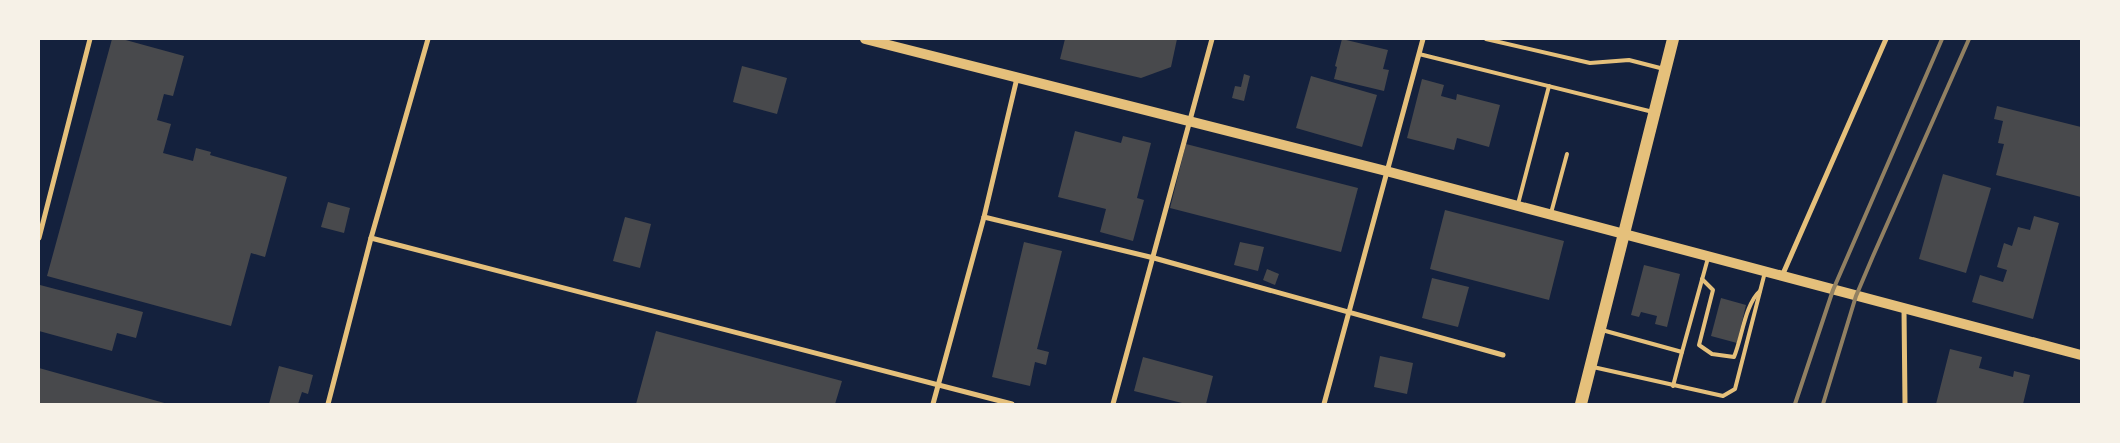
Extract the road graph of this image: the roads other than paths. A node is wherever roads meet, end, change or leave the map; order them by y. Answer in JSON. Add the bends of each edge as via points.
{"nodes":[{"id":1,"x":90,"y":39,"type":"edge"},
{"id":2,"x":428,"y":39,"type":"edge"},
{"id":3,"x":865,"y":39,"type":"edge"},
{"id":4,"x":1212,"y":39,"type":"edge"},
{"id":5,"x":1423,"y":39,"type":"edge"},
{"id":6,"x":1486,"y":39,"type":"edge"},
{"id":7,"x":1673,"y":39,"type":"edge"},
{"id":8,"x":1886,"y":39,"type":"edge"},
{"id":9,"x":1419,"y":54,"type":"junction"},
{"id":10,"x":1666,"y":69,"type":"junction"},
{"id":11,"x":1017,"y":78,"type":"junction"},
{"id":12,"x":1549,"y":86,"type":"junction"},
{"id":13,"x":1655,"y":113,"type":"junction"},
{"id":14,"x":1189,"y":122,"type":"junction"},
{"id":15,"x":1567,"y":154,"type":"dead end"},
{"id":16,"x":1386,"y":171,"type":"junction"},
{"id":17,"x":1518,"y":206,"type":"junction"},
{"id":18,"x":1551,"y":215,"type":"junction"},
{"id":19,"x":984,"y":217,"type":"junction"},
{"id":20,"x":1625,"y":235,"type":"junction"},
{"id":21,"x":39,"y":238,"type":"edge"},
{"id":22,"x":371,"y":238,"type":"junction"},
{"id":23,"x":1708,"y":256,"type":"junction"},
{"id":24,"x":1154,"y":258,"type":"junction"},
{"id":25,"x":1765,"y":272,"type":"junction"},
{"id":26,"x":1781,"y":276,"type":"junction"},
{"id":27,"x":1702,"y":279,"type":"junction"},
{"id":28,"x":1760,"y":290,"type":"junction"},
{"id":29,"x":1904,"y":309,"type":"junction"},
{"id":30,"x":1349,"y":311,"type":"junction"},
{"id":31,"x":1600,"y":330,"type":"junction"},
{"id":32,"x":1682,"y":352,"type":"junction"},
{"id":33,"x":1503,"y":355,"type":"dead end"},
{"id":34,"x":2081,"y":355,"type":"edge"},
{"id":35,"x":1591,"y":366,"type":"junction"},
{"id":36,"x":938,"y":384,"type":"junction"},
{"id":37,"x":1673,"y":386,"type":"junction"},
{"id":38,"x":328,"y":404,"type":"edge"},
{"id":39,"x":933,"y":404,"type":"edge"},
{"id":40,"x":1012,"y":404,"type":"edge"},
{"id":41,"x":1113,"y":404,"type":"edge"},
{"id":42,"x":1324,"y":404,"type":"edge"},
{"id":43,"x":1581,"y":404,"type":"edge"},
{"id":44,"x":1905,"y":404,"type":"edge"}],
"edges":[{"from":1,"to":21,"type":"street"},
{"from":2,"to":22,"type":"street"},
{"from":3,"to":11,"type":"main road"},
{"from":4,"to":14,"type":"street"},
{"from":5,"to":9,"type":"street"},
{"from":6,"to":10,"type":"lane","via":[[1590,63],[1629,60]]},
{"from":7,"to":10,"type":"main road"},
{"from":8,"to":26,"type":"street"},
{"from":9,"to":12,"type":"lane"},
{"from":9,"to":16,"type":"street"},
{"from":10,"to":13,"type":"main road"},
{"from":11,"to":14,"type":"main road"},
{"from":11,"to":19,"type":"street"},
{"from":12,"to":13,"type":"lane"},
{"from":12,"to":17,"type":"lane"},
{"from":13,"to":20,"type":"main road"},
{"from":14,"to":16,"type":"main road"},
{"from":14,"to":24,"type":"street"},
{"from":15,"to":18,"type":"lane"},
{"from":16,"to":17,"type":"main road"},
{"from":16,"to":30,"type":"street"},
{"from":17,"to":18,"type":"main road"},
{"from":18,"to":20,"type":"main road"},
{"from":19,"to":24,"type":"street"},
{"from":19,"to":36,"type":"street"},
{"from":20,"to":23,"type":"main road"},
{"from":20,"to":31,"type":"main road"},
{"from":22,"to":36,"type":"street"},
{"from":22,"to":38,"type":"street"},
{"from":23,"to":25,"type":"main road"},
{"from":23,"to":27,"type":"lane"},
{"from":24,"to":30,"type":"street"},
{"from":24,"to":41,"type":"street"},
{"from":25,"to":26,"type":"main road"},
{"from":25,"to":28,"type":"lane"},
{"from":26,"to":29,"type":"main road"},
{"from":27,"to":28,"type":"lane","via":[[1713,290],[1699,345],[1712,354],[1734,357],[1752,297]]},
{"from":27,"to":32,"type":"lane"},
{"from":28,"to":37,"type":"lane","via":[[1735,390],[1723,396]]},
{"from":29,"to":34,"type":"main road"},
{"from":29,"to":44,"type":"street"},
{"from":30,"to":33,"type":"street"},
{"from":30,"to":42,"type":"street"},
{"from":31,"to":32,"type":"lane"},
{"from":31,"to":35,"type":"main road"},
{"from":32,"to":37,"type":"lane"},
{"from":35,"to":37,"type":"lane"},
{"from":35,"to":43,"type":"main road"},
{"from":36,"to":39,"type":"street"},
{"from":36,"to":40,"type":"street"}]}
